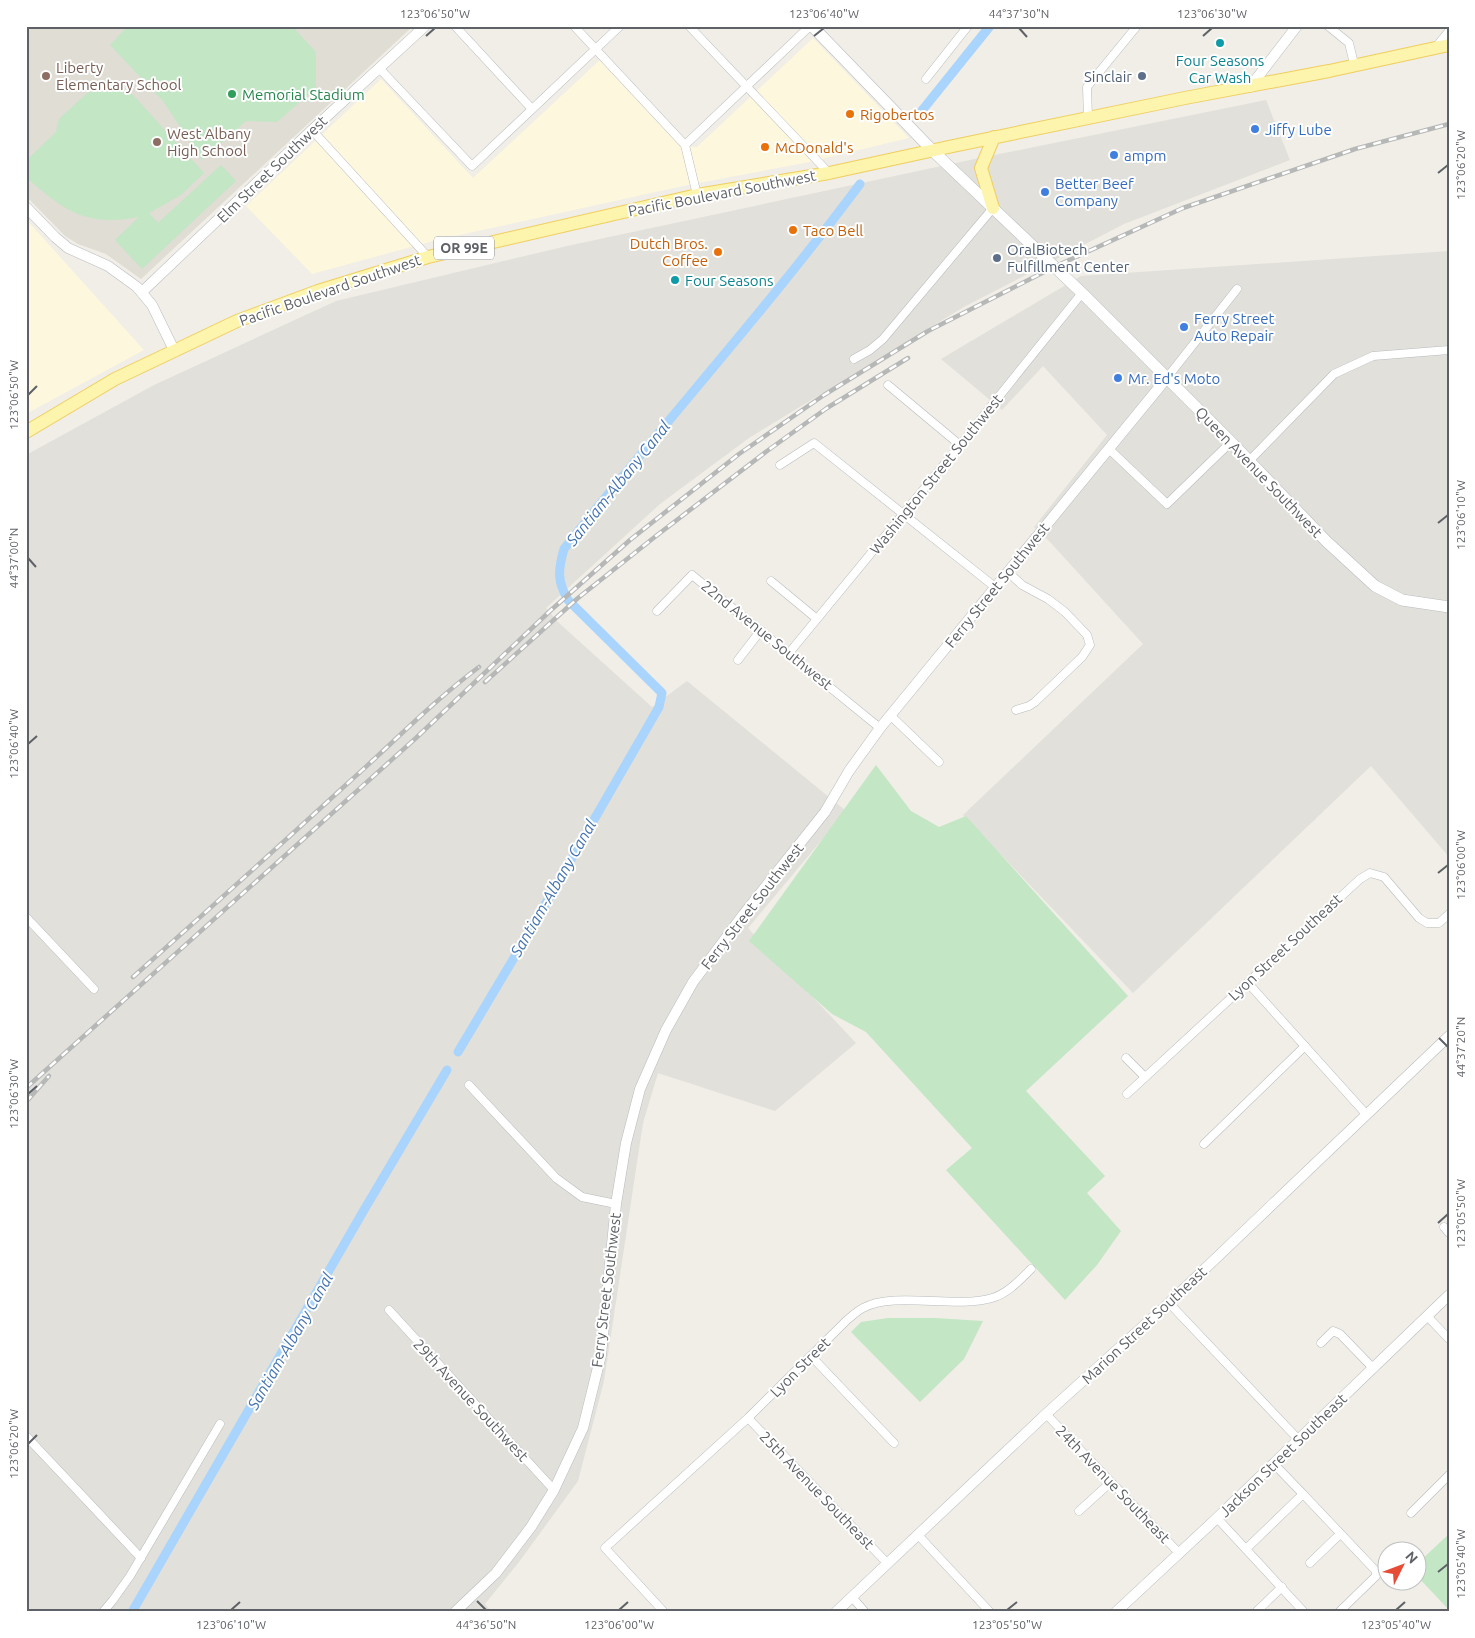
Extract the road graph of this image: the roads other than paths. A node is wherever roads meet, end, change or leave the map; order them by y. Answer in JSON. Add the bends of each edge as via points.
{"nodes":[{"id":1,"x":424,"y":26,"type":"edge"},
{"id":2,"x":455,"y":26,"type":"edge"},
{"id":3,"x":574,"y":26,"type":"edge"},
{"id":4,"x":620,"y":26,"type":"edge"},
{"id":5,"x":689,"y":26,"type":"edge"},
{"id":6,"x":811,"y":26,"type":"edge"},
{"id":7,"x":968,"y":26,"type":"edge"},
{"id":8,"x":1137,"y":26,"type":"edge"},
{"id":9,"x":1296,"y":26,"type":"edge"},
{"id":10,"x":1328,"y":26,"type":"edge"},
{"id":11,"x":1449,"y":31,"type":"edge"},
{"id":12,"x":1449,"y":45,"type":"edge"},
{"id":13,"x":1435,"y":48,"type":"junction"},
{"id":14,"x":596,"y":50,"type":"junction"},
{"id":15,"x":1354,"y":64,"type":"junction"},
{"id":16,"x":379,"y":68,"type":"junction"},
{"id":17,"x":926,"y":78,"type":"dead end"},
{"id":18,"x":748,"y":86,"type":"junction"},
{"id":19,"x":1250,"y":87,"type":"junction"},
{"id":20,"x":532,"y":109,"type":"junction"},
{"id":21,"x":1088,"y":118,"type":"junction"},
{"id":22,"x":312,"y":130,"type":"junction"},
{"id":23,"x":994,"y":137,"type":"junction"},
{"id":24,"x":685,"y":145,"type":"junction"},
{"id":25,"x":932,"y":150,"type":"junction"},
{"id":26,"x":829,"y":174,"type":"junction"},
{"id":27,"x":697,"y":195,"type":"junction"},
{"id":28,"x":26,"y":207,"type":"edge"},
{"id":29,"x":993,"y":208,"type":"junction"},
{"id":30,"x":428,"y":257,"type":"junction"},
{"id":31,"x":1237,"y":289,"type":"dead end"},
{"id":32,"x":142,"y":292,"type":"junction"},
{"id":33,"x":1082,"y":293,"type":"junction"},
{"id":34,"x":174,"y":350,"type":"junction"},
{"id":35,"x":1449,"y":350,"type":"edge"},
{"id":36,"x":854,"y":359,"type":"dead end"},
{"id":37,"x":1166,"y":378,"type":"junction"},
{"id":38,"x":888,"y":385,"type":"dead end"},
{"id":39,"x":26,"y":432,"type":"edge"},
{"id":40,"x":1231,"y":442,"type":"junction"},
{"id":41,"x":960,"y":445,"type":"junction"},
{"id":42,"x":1109,"y":449,"type":"junction"},
{"id":43,"x":1249,"y":461,"type":"junction"},
{"id":44,"x":780,"y":465,"type":"dead end"},
{"id":45,"x":903,"y":514,"type":"junction"},
{"id":46,"x":1008,"y":572,"type":"junction"},
{"id":47,"x":770,"y":581,"type":"dead end"},
{"id":48,"x":995,"y":587,"type":"junction"},
{"id":49,"x":1449,"y":607,"type":"edge"},
{"id":50,"x":658,"y":611,"type":"dead end"},
{"id":51,"x":817,"y":619,"type":"junction"},
{"id":52,"x":761,"y":630,"type":"junction"},
{"id":53,"x":790,"y":653,"type":"junction"},
{"id":54,"x":738,"y":660,"type":"dead end"},
{"id":55,"x":1016,"y":710,"type":"dead end"},
{"id":56,"x":890,"y":715,"type":"junction"},
{"id":57,"x":880,"y":728,"type":"junction"},
{"id":58,"x":939,"y":762,"type":"dead end"},
{"id":59,"x":1449,"y":914,"type":"edge"},
{"id":60,"x":26,"y":917,"type":"edge"},
{"id":61,"x":1248,"y":983,"type":"junction"},
{"id":62,"x":94,"y":989,"type":"dead end"},
{"id":63,"x":1449,"y":1036,"type":"edge"},
{"id":64,"x":1305,"y":1046,"type":"junction"},
{"id":65,"x":1126,"y":1058,"type":"dead end"},
{"id":66,"x":1145,"y":1077,"type":"junction"},
{"id":67,"x":469,"y":1085,"type":"dead end"},
{"id":68,"x":1126,"y":1094,"type":"dead end"},
{"id":69,"x":1366,"y":1114,"type":"junction"},
{"id":70,"x":1204,"y":1144,"type":"dead end"},
{"id":71,"x":616,"y":1204,"type":"junction"},
{"id":72,"x":1031,"y":1269,"type":"dead end"},
{"id":73,"x":1449,"y":1295,"type":"edge"},
{"id":74,"x":1169,"y":1303,"type":"junction"},
{"id":75,"x":389,"y":1310,"type":"dead end"},
{"id":76,"x":1427,"y":1316,"type":"junction"},
{"id":77,"x":1449,"y":1339,"type":"edge"},
{"id":78,"x":1321,"y":1343,"type":"dead end"},
{"id":79,"x":811,"y":1356,"type":"junction"},
{"id":80,"x":1373,"y":1368,"type":"junction"},
{"id":81,"x":1046,"y":1414,"type":"junction"},
{"id":82,"x":748,"y":1418,"type":"junction"},
{"id":83,"x":220,"y":1424,"type":"dead end"},
{"id":84,"x":26,"y":1436,"type":"edge"},
{"id":85,"x":1299,"y":1440,"type":"junction"},
{"id":86,"x":894,"y":1443,"type":"dead end"},
{"id":87,"x":1274,"y":1464,"type":"junction"},
{"id":88,"x":1449,"y":1475,"type":"edge"},
{"id":89,"x":1112,"y":1482,"type":"junction"},
{"id":90,"x":554,"y":1490,"type":"junction"},
{"id":91,"x":1303,"y":1494,"type":"junction"},
{"id":92,"x":1079,"y":1511,"type":"dead end"},
{"id":93,"x":1411,"y":1513,"type":"dead end"},
{"id":94,"x":1217,"y":1518,"type":"junction"},
{"id":95,"x":1340,"y":1534,"type":"junction"},
{"id":96,"x":918,"y":1535,"type":"junction"},
{"id":97,"x":1246,"y":1549,"type":"junction"},
{"id":98,"x":1179,"y":1553,"type":"junction"},
{"id":99,"x":141,"y":1558,"type":"junction"},
{"id":100,"x":887,"y":1563,"type":"junction"},
{"id":101,"x":1310,"y":1563,"type":"dead end"},
{"id":102,"x":1282,"y":1587,"type":"junction"},
{"id":103,"x":852,"y":1598,"type":"junction"},
{"id":104,"x":103,"y":1612,"type":"edge"},
{"id":105,"x":455,"y":1612,"type":"edge"},
{"id":106,"x":664,"y":1612,"type":"edge"},
{"id":107,"x":836,"y":1612,"type":"edge"},
{"id":108,"x":865,"y":1612,"type":"edge"},
{"id":109,"x":990,"y":1612,"type":"edge"},
{"id":110,"x":1116,"y":1612,"type":"edge"},
{"id":111,"x":1256,"y":1612,"type":"edge"},
{"id":112,"x":1304,"y":1612,"type":"edge"},
{"id":113,"x":1339,"y":1612,"type":"edge"}],
"edges":[{"from":1,"to":16,"type":"street","name":"Elm Street Southwest"},
{"from":2,"to":20,"type":"street"},
{"from":3,"to":14,"type":"street"},
{"from":4,"to":14,"type":"street"},
{"from":5,"to":18,"type":"street"},
{"from":6,"to":18,"type":"street"},
{"from":6,"to":25,"type":"main road","name":"Queen Avenue Southwest"},
{"from":7,"to":17,"type":"street"},
{"from":8,"to":21,"type":"street","via":[[1087,87]]},
{"from":9,"to":19,"type":"street"},
{"from":10,"to":15,"type":"street","via":[[1349,43]]},
{"from":11,"to":13,"type":"street"},
{"from":12,"to":13,"type":"main road","name":"Pacific Boulevard Southwest","number":"OR 99E"},
{"from":13,"to":15,"type":"main road","name":"Pacific Boulevard Southwest","number":"OR 99E"},
{"from":14,"to":20,"type":"street"},
{"from":14,"to":24,"type":"street"},
{"from":15,"to":19,"type":"main road","name":"Pacific Boulevard Southwest","number":"OR 99E"},
{"from":16,"to":20,"type":"street","via":[[472,166]]},
{"from":16,"to":22,"type":"street","name":"Elm Street Southwest"},
{"from":18,"to":24,"type":"street"},
{"from":18,"to":26,"type":"street"},
{"from":19,"to":21,"type":"main road","name":"Pacific Boulevard Southwest","number":"OR 99E"},
{"from":21,"to":23,"type":"main road","name":"Pacific Boulevard Southwest","number":"OR 99E"},
{"from":22,"to":30,"type":"street"},
{"from":22,"to":32,"type":"street","name":"Elm Street Southwest"},
{"from":23,"to":25,"type":"main road","name":"Pacific Boulevard Southwest","number":"OR 99E"},
{"from":23,"to":29,"type":"main road","via":[[981,168]]},
{"from":24,"to":27,"type":"street"},
{"from":25,"to":26,"type":"main road","name":"Pacific Boulevard Southwest","number":"OR 99E"},
{"from":25,"to":29,"type":"main road","name":"Queen Avenue Southwest"},
{"from":26,"to":27,"type":"main road","name":"Pacific Boulevard Southwest","number":"OR 99E"},
{"from":27,"to":30,"type":"main road","name":"Pacific Boulevard Southwest","number":"OR 99E"},
{"from":28,"to":32,"type":"street","via":[[68,248],[116,270]]},
{"from":29,"to":33,"type":"main road","name":"Queen Avenue Southwest"},
{"from":29,"to":36,"type":"street","via":[[883,339]]},
{"from":30,"to":34,"type":"main road","name":"Pacific Boulevard Southwest","number":"OR 99E","via":[[318,291],[237,321]]},
{"from":31,"to":37,"type":"street","name":"Ferry Street Southwest"},
{"from":32,"to":34,"type":"street","via":[[156,312]]},
{"from":33,"to":37,"type":"main road","name":"Queen Avenue Southwest"},
{"from":33,"to":41,"type":"street","name":"Washington Street Southwest"},
{"from":34,"to":39,"type":"main road","name":"Pacific Boulevard Southwest","number":"OR 99E"},
{"from":35,"to":43,"type":"street","via":[[1373,356],[1334,374]]},
{"from":37,"to":40,"type":"main road","name":"Queen Avenue Southwest"},
{"from":37,"to":42,"type":"street","name":"Ferry Street Southwest"},
{"from":38,"to":41,"type":"street"},
{"from":40,"to":42,"type":"street","via":[[1168,504]]},
{"from":40,"to":43,"type":"main road","name":"Queen Avenue Southwest"},
{"from":41,"to":45,"type":"street","name":"Washington Street Southwest"},
{"from":42,"to":46,"type":"street","name":"Ferry Street Southwest"},
{"from":43,"to":49,"type":"main road","name":"Queen Avenue Southwest","via":[[1326,541],[1375,586],[1402,600]]},
{"from":44,"to":45,"type":"street","via":[[814,443]]},
{"from":45,"to":48,"type":"street"},
{"from":45,"to":51,"type":"street","name":"Washington Street Southwest"},
{"from":46,"to":48,"type":"street","name":"Ferry Street Southwest"},
{"from":46,"to":55,"type":"street","via":[[1022,585],[1065,612],[1087,635],[1090,645],[1082,658],[1035,702]]},
{"from":47,"to":51,"type":"street"},
{"from":48,"to":56,"type":"street","name":"Ferry Street Southwest"},
{"from":50,"to":52,"type":"street","name":"22nd Avenue Southwest","via":[[692,575]]},
{"from":51,"to":53,"type":"street","name":"Washington Street Southwest"},
{"from":52,"to":53,"type":"street","name":"22nd Avenue Southwest"},
{"from":52,"to":54,"type":"street"},
{"from":53,"to":57,"type":"street","name":"22nd Avenue Southwest"},
{"from":56,"to":57,"type":"street","name":"Ferry Street Southwest"},
{"from":56,"to":58,"type":"street"},
{"from":57,"to":71,"type":"street","name":"Ferry Street Southwest","via":[[849,771],[826,812],[694,982],[666,1030],[640,1089],[626,1143]]},
{"from":59,"to":61,"type":"street","name":"Lyon Street Southeast","via":[[1439,922],[1427,923],[1384,877],[1370,873]]},
{"from":60,"to":62,"type":"street"},
{"from":61,"to":64,"type":"street"},
{"from":61,"to":66,"type":"street","name":"Lyon Street Southeast"},
{"from":63,"to":69,"type":"street","name":"Marion Street Southeast"},
{"from":64,"to":69,"type":"street"},
{"from":64,"to":70,"type":"street"},
{"from":65,"to":66,"type":"street"},
{"from":66,"to":68,"type":"street","name":"Lyon Street Southeast"},
{"from":67,"to":71,"type":"street","via":[[556,1178],[582,1197]]},
{"from":69,"to":74,"type":"street","name":"Marion Street Southeast"},
{"from":71,"to":90,"type":"street","name":"Ferry Street Southwest","via":[[601,1355],[583,1428]]},
{"from":72,"to":79,"type":"street","name":"Lyon Street","via":[[1006,1292],[992,1298],[970,1302],[900,1301],[864,1308],[847,1320]]},
{"from":73,"to":76,"type":"street","name":"Jackson Street Southeast"},
{"from":74,"to":81,"type":"street","name":"Marion Street Southeast"},
{"from":74,"to":85,"type":"street"},
{"from":75,"to":90,"type":"street","name":"29th Avenue Southwest"},
{"from":76,"to":77,"type":"street"},
{"from":76,"to":80,"type":"street","name":"Jackson Street Southeast"},
{"from":78,"to":80,"type":"street","via":[[1333,1332],[1340,1334]]},
{"from":79,"to":82,"type":"street","name":"Lyon Street"},
{"from":79,"to":86,"type":"street"},
{"from":80,"to":85,"type":"street","name":"Jackson Street Southeast"},
{"from":81,"to":89,"type":"street","name":"24th Avenue Southeast"},
{"from":81,"to":96,"type":"street","name":"Marion Street Southeast"},
{"from":82,"to":100,"type":"street","name":"25th Avenue Southeast"},
{"from":82,"to":106,"type":"street","name":"Lyon Street","via":[[605,1548]]},
{"from":83,"to":99,"type":"street"},
{"from":84,"to":99,"type":"street"},
{"from":85,"to":87,"type":"street","name":"Jackson Street Southeast"},
{"from":87,"to":91,"type":"street"},
{"from":87,"to":94,"type":"street","name":"Jackson Street Southeast"},
{"from":88,"to":93,"type":"street"},
{"from":89,"to":92,"type":"street"},
{"from":89,"to":98,"type":"street","name":"24th Avenue Southeast"},
{"from":90,"to":105,"type":"street","name":"Ferry Street Southwest","via":[[531,1528],[496,1573]]},
{"from":91,"to":95,"type":"street"},
{"from":91,"to":97,"type":"street"},
{"from":94,"to":97,"type":"street"},
{"from":94,"to":98,"type":"street","name":"Jackson Street Southeast"},
{"from":95,"to":101,"type":"street"},
{"from":95,"to":113,"type":"street","via":[[1376,1571],[1376,1576]]},
{"from":96,"to":100,"type":"street","name":"Marion Street Southeast"},
{"from":96,"to":109,"type":"street"},
{"from":97,"to":102,"type":"street"},
{"from":98,"to":110,"type":"street","name":"Jackson Street Southeast"},
{"from":99,"to":104,"type":"street"},
{"from":100,"to":103,"type":"street","name":"Marion Street Southeast"},
{"from":102,"to":111,"type":"street"},
{"from":102,"to":112,"type":"street"},
{"from":103,"to":107,"type":"street","name":"Marion Street Southeast"},
{"from":103,"to":108,"type":"street"}]}
